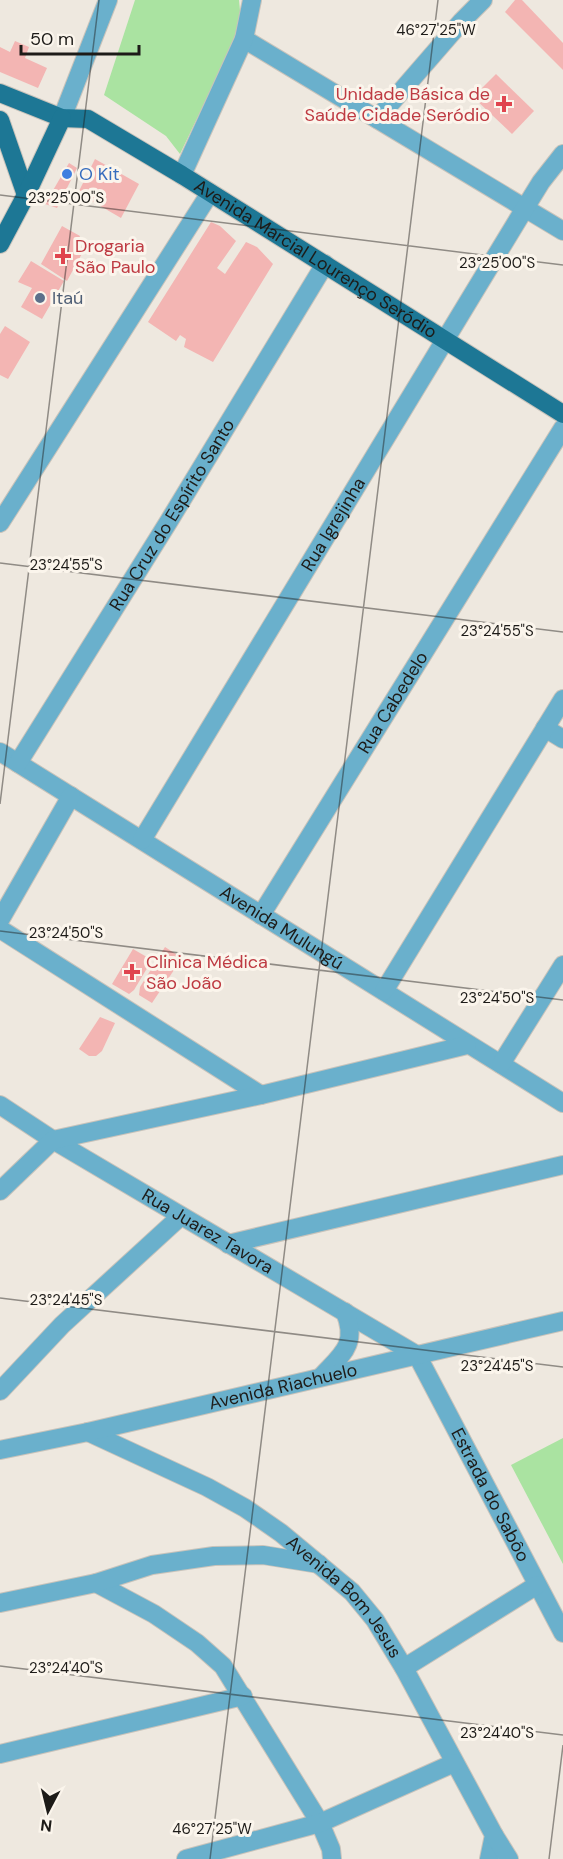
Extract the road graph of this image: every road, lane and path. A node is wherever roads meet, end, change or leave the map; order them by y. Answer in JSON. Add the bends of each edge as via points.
{"nodes":[{"id":1,"x":108,"y":0,"type":"edge"},
{"id":2,"x":252,"y":0,"type":"edge"},
{"id":3,"x":483,"y":0,"type":"edge"},
{"id":4,"x":244,"y":39,"type":"junction"},
{"id":5,"x":0,"y":93,"type":"edge"},
{"id":6,"x":62,"y":118,"type":"junction"},
{"id":7,"x":377,"y":119,"type":"junction"},
{"id":8,"x":0,"y":120,"type":"edge"},
{"id":9,"x":563,"y":154,"type":"edge"},
{"id":10,"x":182,"y":175,"type":"junction"},
{"id":11,"x":210,"y":193,"type":"junction"},
{"id":12,"x":26,"y":195,"type":"junction"},
{"id":13,"x":525,"y":208,"type":"junction"},
{"id":14,"x":7,"y":221,"type":"edge"},
{"id":15,"x":563,"y":231,"type":"edge"},
{"id":16,"x":0,"y":244,"type":"edge"},
{"id":17,"x":325,"y":264,"type":"junction"},
{"id":18,"x":445,"y":340,"type":"junction"},
{"id":19,"x":563,"y":414,"type":"edge"},
{"id":20,"x":563,"y":428,"type":"edge"},
{"id":21,"x":0,"y":524,"type":"edge"},
{"id":22,"x":563,"y":699,"type":"edge"},
{"id":23,"x":545,"y":728,"type":"junction"},
{"id":24,"x":563,"y":739,"type":"edge"},
{"id":25,"x":0,"y":752,"type":"edge"},
{"id":26,"x":18,"y":763,"type":"junction"},
{"id":27,"x":71,"y":796,"type":"junction"},
{"id":28,"x":141,"y":840,"type":"junction"},
{"id":29,"x":261,"y":915,"type":"junction"},
{"id":30,"x":0,"y":920,"type":"edge"},
{"id":31,"x":0,"y":929,"type":"edge"},
{"id":32,"x":563,"y":965,"type":"edge"},
{"id":33,"x":384,"y":991,"type":"junction"},
{"id":34,"x":467,"y":1045,"type":"junction"},
{"id":35,"x":501,"y":1064,"type":"junction"},
{"id":36,"x":261,"y":1095,"type":"junction"},
{"id":37,"x":563,"y":1103,"type":"edge"},
{"id":38,"x":0,"y":1105,"type":"edge"},
{"id":39,"x":53,"y":1140,"type":"junction"},
{"id":40,"x":563,"y":1165,"type":"edge"},
{"id":41,"x":0,"y":1191,"type":"edge"},
{"id":42,"x":181,"y":1216,"type":"junction"},
{"id":43,"x":228,"y":1244,"type":"junction"},
{"id":44,"x":345,"y":1312,"type":"junction"},
{"id":45,"x":563,"y":1321,"type":"edge"},
{"id":46,"x":417,"y":1355,"type":"junction"},
{"id":47,"x":321,"y":1377,"type":"junction"},
{"id":48,"x":0,"y":1391,"type":"edge"},
{"id":49,"x":88,"y":1432,"type":"junction"},
{"id":50,"x":0,"y":1450,"type":"edge"},
{"id":51,"x":319,"y":1564,"type":"junction"},
{"id":52,"x":96,"y":1583,"type":"junction"},
{"id":53,"x":537,"y":1585,"type":"junction"},
{"id":54,"x":0,"y":1603,"type":"edge"},
{"id":55,"x":563,"y":1633,"type":"edge"},
{"id":56,"x":404,"y":1668,"type":"junction"},
{"id":57,"x":243,"y":1696,"type":"junction"},
{"id":58,"x":0,"y":1754,"type":"edge"},
{"id":59,"x":454,"y":1762,"type":"junction"},
{"id":60,"x":320,"y":1823,"type":"junction"},
{"id":61,"x":494,"y":1835,"type":"junction"},
{"id":62,"x":186,"y":1859,"type":"edge"},
{"id":63,"x":332,"y":1859,"type":"edge"},
{"id":64,"x":489,"y":1859,"type":"edge"},
{"id":65,"x":509,"y":1859,"type":"edge"}],
"edges":[{"from":1,"to":6,"type":"street"},
{"from":2,"to":4,"type":"street"},
{"from":3,"to":7,"type":"street"},
{"from":4,"to":7,"type":"street"},
{"from":4,"to":10,"type":"street"},
{"from":5,"to":6,"type":"main road","name":"Avenida Marcial Lourenço Seródio"},
{"from":6,"to":10,"type":"main road","name":"Avenida Marcial Lourenço Seródio","via":[[88,119]]},
{"from":6,"to":12,"type":"main road"},
{"from":7,"to":13,"type":"street"},
{"from":8,"to":12,"type":"main road"},
{"from":9,"to":13,"type":"street","name":"Rua Igrejinha"},
{"from":10,"to":11,"type":"main road","name":"Avenida Marcial Lourenço Seródio"},
{"from":11,"to":17,"type":"main road","name":"Avenida Marcial Lourenço Seródio"},
{"from":11,"to":21,"type":"street"},
{"from":12,"to":14,"type":"main road"},
{"from":13,"to":15,"type":"street"},
{"from":13,"to":18,"type":"street","name":"Rua Igrejinha"},
{"from":14,"to":16,"type":"main road"},
{"from":17,"to":18,"type":"main road","name":"Avenida Marcial Lourenço Seródio"},
{"from":17,"to":26,"type":"street","name":"Rua Cruz do Espírito Santo"},
{"from":18,"to":19,"type":"main road","name":"Avenida Marcial Lourenço Seródio"},
{"from":18,"to":28,"type":"street","name":"Rua Igrejinha"},
{"from":20,"to":29,"type":"street","name":"Rua Cabedelo"},
{"from":22,"to":23,"type":"street"},
{"from":23,"to":24,"type":"street"},
{"from":23,"to":33,"type":"street"},
{"from":25,"to":26,"type":"street","name":"Avenida Mulungú"},
{"from":26,"to":27,"type":"street","name":"Avenida Mulungú"},
{"from":27,"to":28,"type":"street","name":"Avenida Mulungú"},
{"from":27,"to":30,"type":"street"},
{"from":28,"to":29,"type":"street","name":"Avenida Mulungú"},
{"from":29,"to":33,"type":"street","name":"Avenida Mulungú"},
{"from":31,"to":36,"type":"street"},
{"from":32,"to":35,"type":"street"},
{"from":33,"to":34,"type":"street","name":"Avenida Mulungú"},
{"from":34,"to":35,"type":"street","name":"Avenida Mulungú"},
{"from":34,"to":36,"type":"street"},
{"from":35,"to":37,"type":"street","name":"Avenida Mulungú"},
{"from":36,"to":39,"type":"street"},
{"from":38,"to":39,"type":"street","name":"Rua Juarez Tavora"},
{"from":39,"to":41,"type":"street"},
{"from":39,"to":42,"type":"street","name":"Rua Juarez Tavora"},
{"from":40,"to":43,"type":"street"},
{"from":42,"to":43,"type":"street","name":"Rua Juarez Tavora"},
{"from":42,"to":48,"type":"street","via":[[62,1325]]},
{"from":43,"to":44,"type":"street","name":"Rua Juarez Tavora"},
{"from":44,"to":46,"type":"street","name":"Rua Juarez Tavora"},
{"from":44,"to":47,"type":"street","via":[[350,1330],[348,1346]]},
{"from":45,"to":46,"type":"street","name":"Avenida Riachuelo"},
{"from":46,"to":47,"type":"street","name":"Avenida Riachuelo"},
{"from":46,"to":53,"type":"street","name":"Estrada do Sabôo"},
{"from":47,"to":49,"type":"street","name":"Avenida Riachuelo"},
{"from":49,"to":50,"type":"street","name":"Avenida Riachuelo"},
{"from":49,"to":51,"type":"street","name":"Avenida Bom Jesus","via":[[245,1508]]},
{"from":51,"to":52,"type":"street","via":[[263,1555],[214,1556],[152,1565]]},
{"from":51,"to":56,"type":"street","name":"Avenida Bom Jesus","via":[[352,1592],[375,1620]]},
{"from":52,"to":54,"type":"street"},
{"from":52,"to":57,"type":"street","via":[[197,1643],[223,1666]]},
{"from":53,"to":55,"type":"street","name":"Estrada do Sabôo"},
{"from":53,"to":56,"type":"street"},
{"from":56,"to":59,"type":"street","name":"Avenida Bom Jesus"},
{"from":57,"to":58,"type":"street"},
{"from":57,"to":60,"type":"street"},
{"from":59,"to":60,"type":"street"},
{"from":59,"to":61,"type":"street","name":"Avenida Bom Jesus"},
{"from":60,"to":62,"type":"street"},
{"from":60,"to":63,"type":"street"},
{"from":61,"to":64,"type":"street"},
{"from":61,"to":65,"type":"street","name":"Avenida Bom Jesus"}]}
